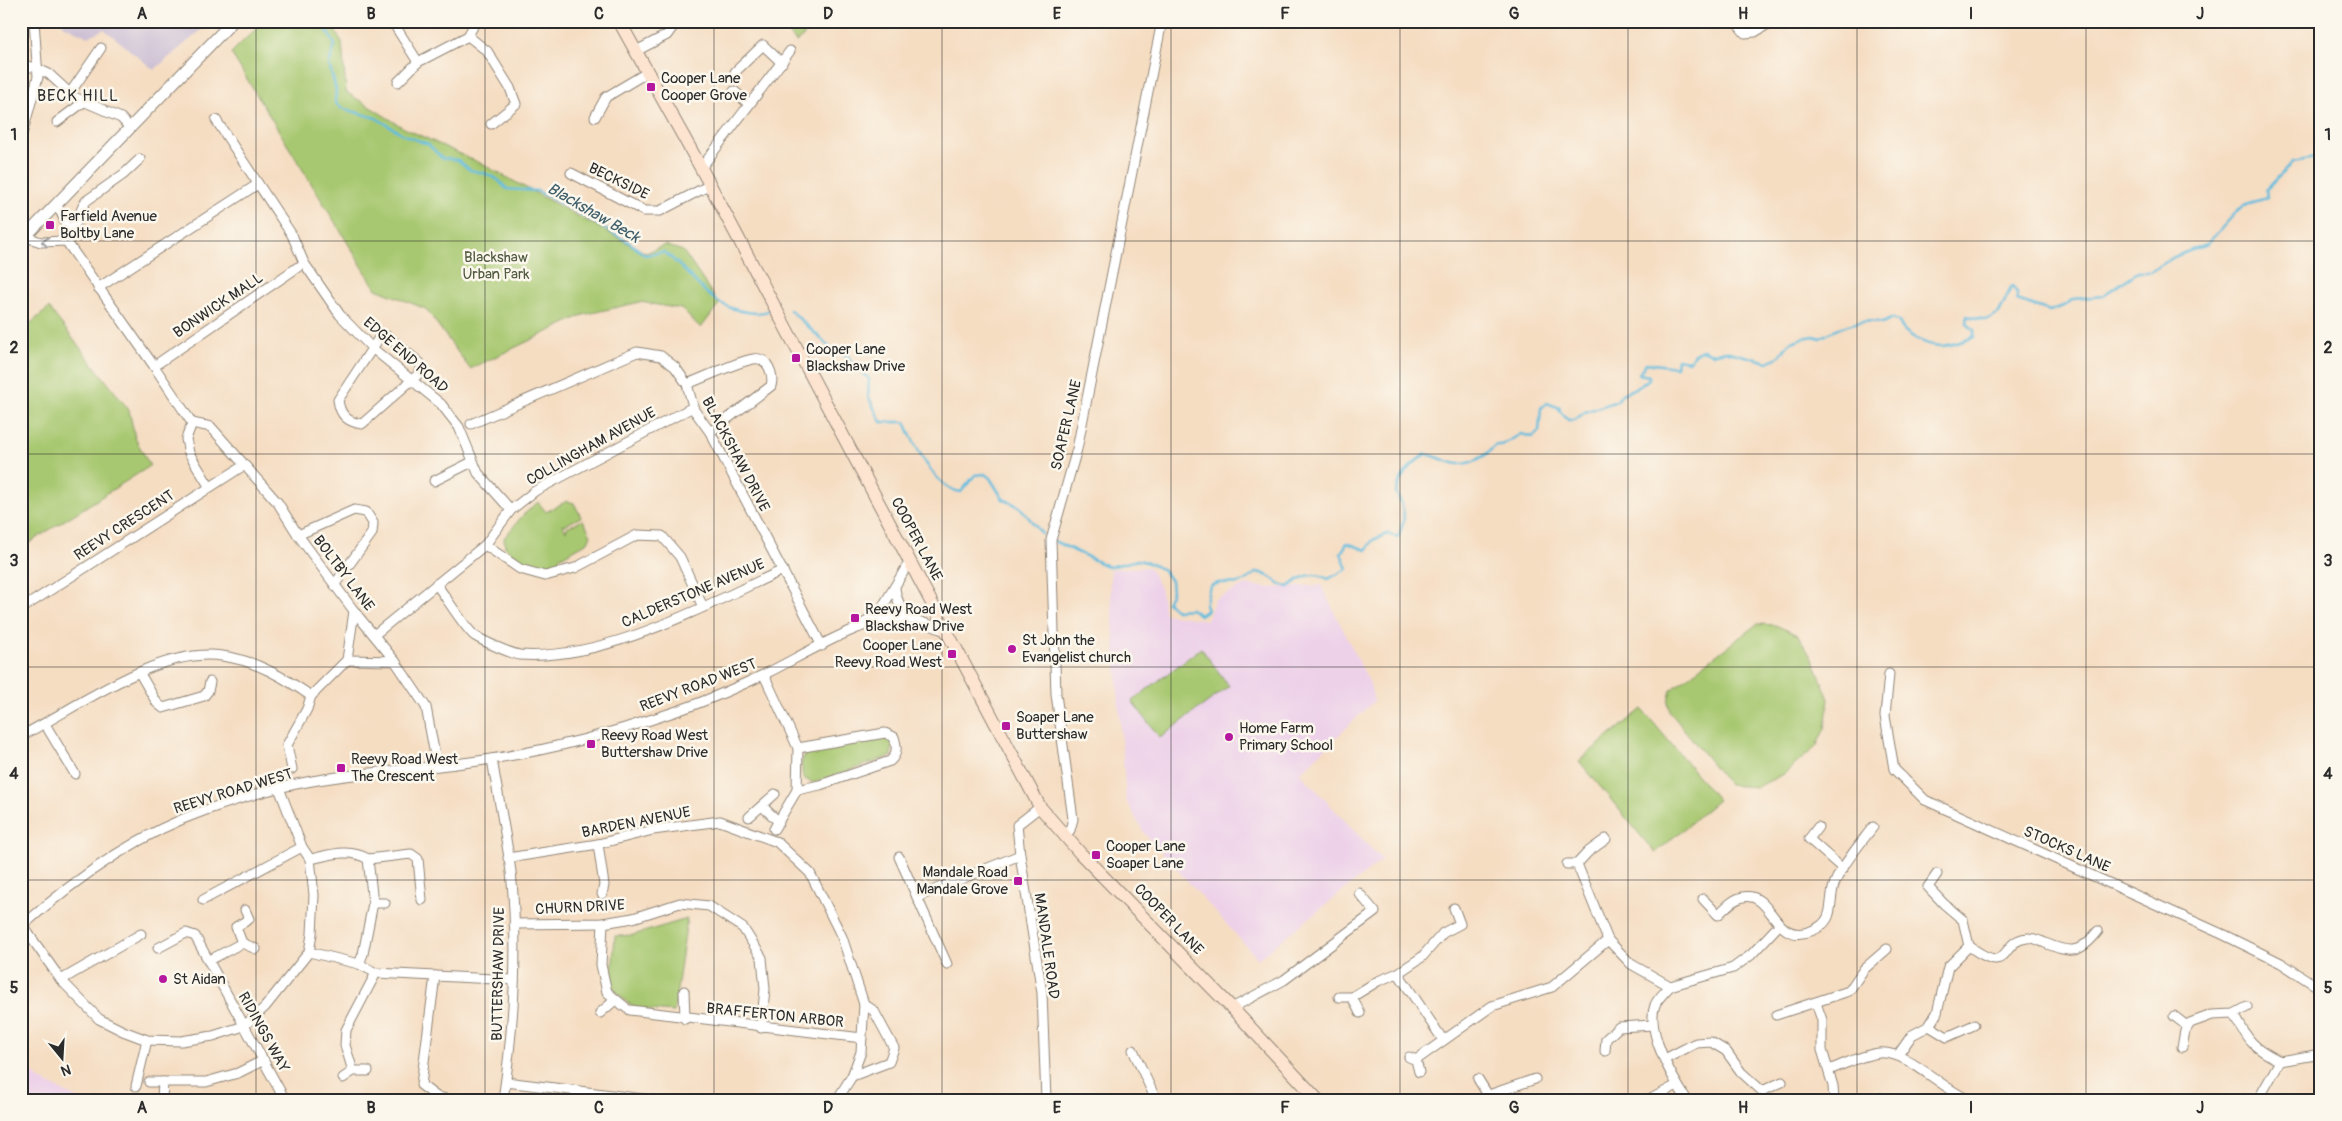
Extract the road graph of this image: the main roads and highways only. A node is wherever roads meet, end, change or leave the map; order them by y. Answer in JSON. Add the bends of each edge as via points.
{"nodes":[{"id":1,"x":619,"y":21,"type":"edge"},
{"id":2,"x":1318,"y":1100,"type":"edge"}],
"edges":[{"from":1,"to":2,"type":"main road","name":"COOPER LANE","via":[[701,168],[1040,807],[1065,837]]}]}
